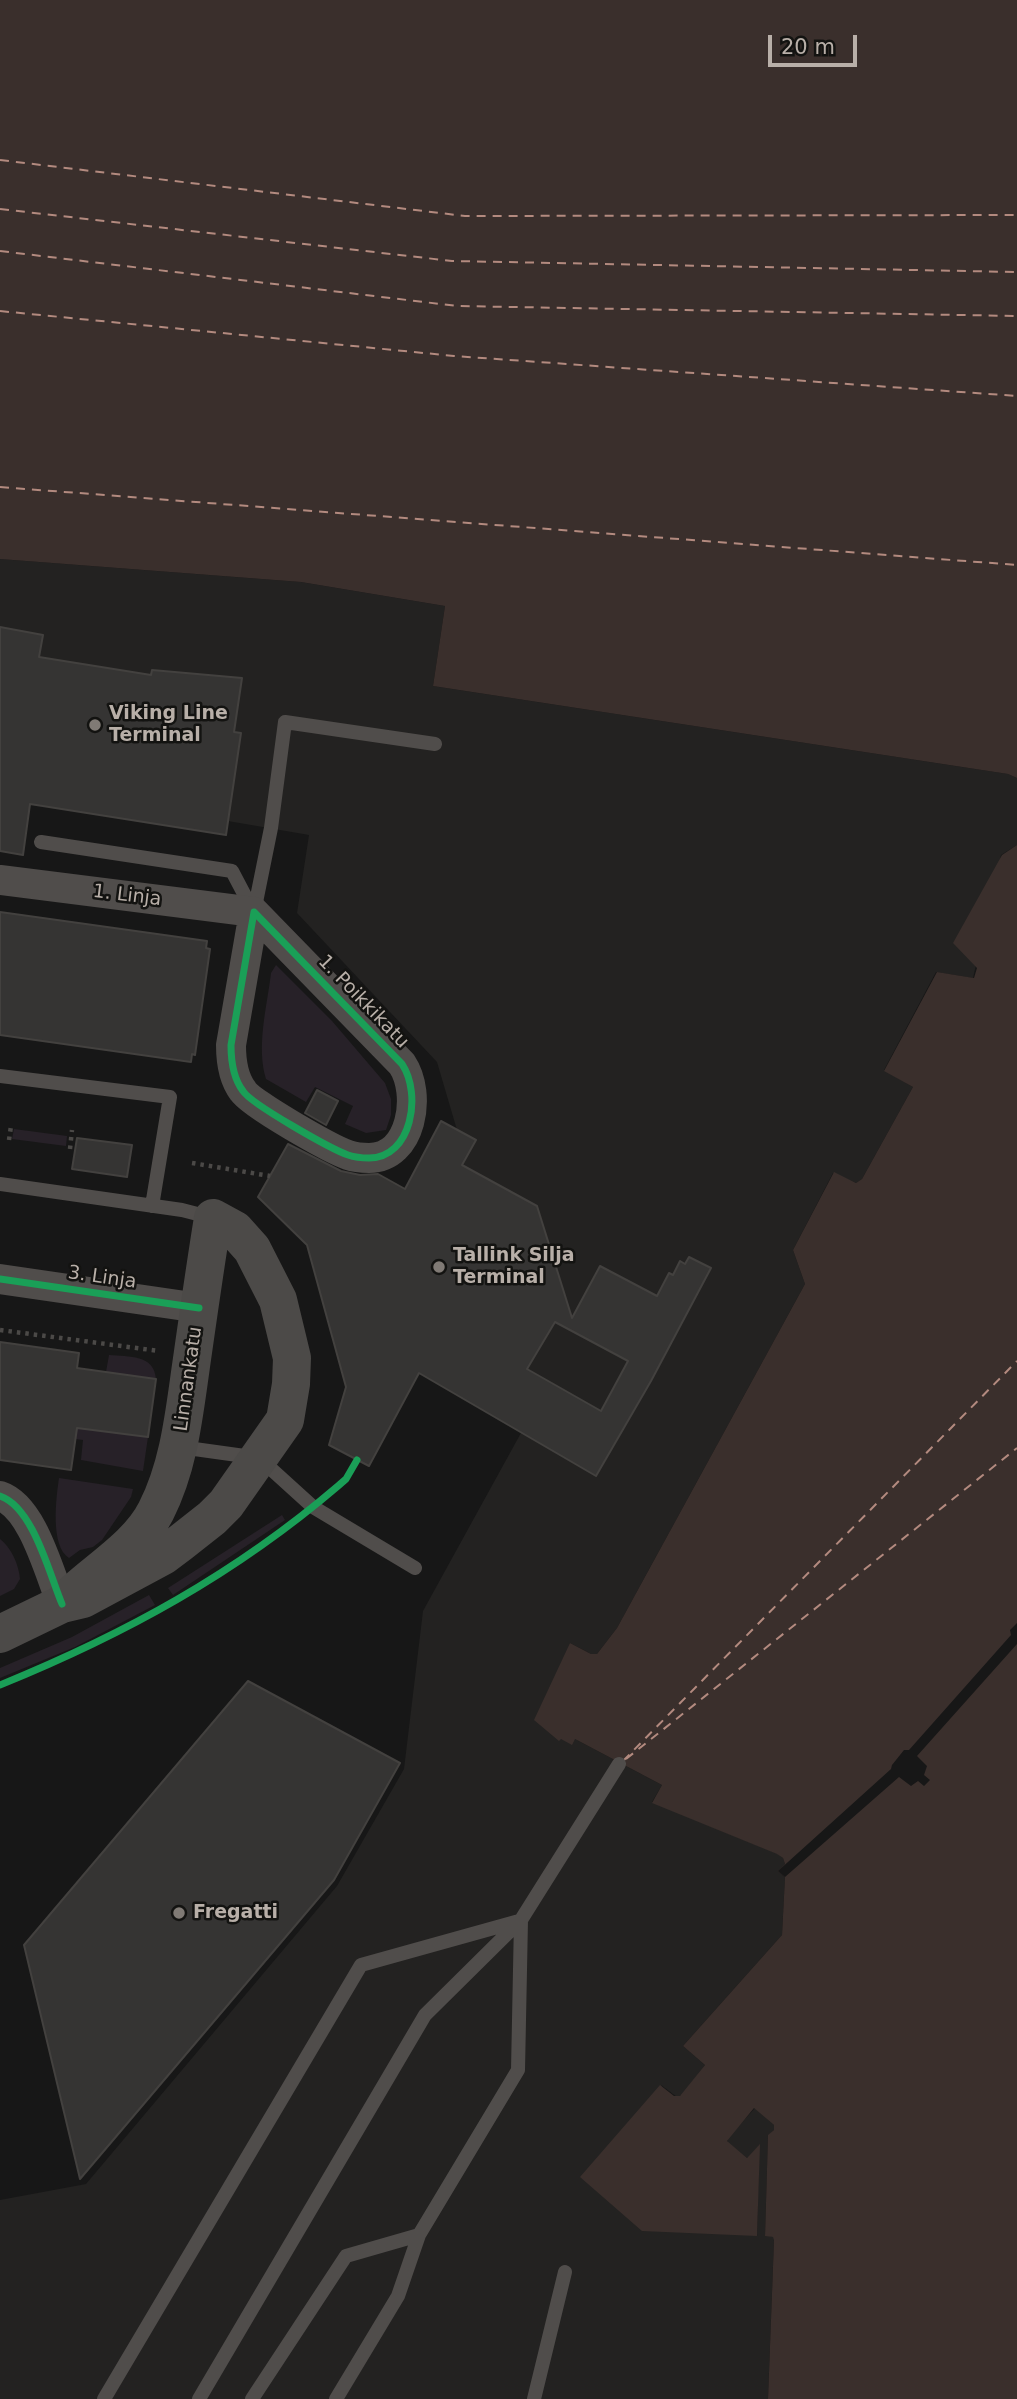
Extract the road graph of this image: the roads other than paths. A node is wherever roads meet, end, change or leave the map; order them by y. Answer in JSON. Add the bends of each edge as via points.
{"nodes":[{"id":1,"x":435,"y":744,"type":"dead end"},
{"id":2,"x":41,"y":842,"type":"dead end"},
{"id":3,"x":0,"y":880,"type":"edge"},
{"id":4,"x":254,"y":912,"type":"junction"},
{"id":5,"x":0,"y":1076,"type":"edge"},
{"id":6,"x":0,"y":1184,"type":"edge"},
{"id":7,"x":152,"y":1206,"type":"junction"},
{"id":8,"x":213,"y":1218,"type":"junction"},
{"id":9,"x":0,"y":1279,"type":"edge"},
{"id":10,"x":200,"y":1307,"type":"junction"},
{"id":11,"x":179,"y":1447,"type":"junction"},
{"id":12,"x":258,"y":1458,"type":"junction"},
{"id":13,"x":0,"y":1496,"type":"edge"},
{"id":14,"x":415,"y":1568,"type":"dead end"},
{"id":15,"x":62,"y":1604,"type":"junction"},
{"id":16,"x":0,"y":1634,"type":"edge"},
{"id":17,"x":619,"y":1764,"type":"dead end"},
{"id":18,"x":521,"y":1920,"type":"junction"},
{"id":19,"x":419,"y":2235,"type":"junction"},
{"id":20,"x":565,"y":2272,"type":"dead end"},
{"id":21,"x":104,"y":2399,"type":"edge"},
{"id":22,"x":199,"y":2399,"type":"edge"},
{"id":23,"x":252,"y":2399,"type":"edge"},
{"id":24,"x":336,"y":2399,"type":"edge"},
{"id":25,"x":534,"y":2399,"type":"edge"}],
"edges":[{"from":1,"to":4,"type":"lane","via":[[285,722]]},
{"from":2,"to":4,"type":"lane","via":[[232,871]]},
{"from":3,"to":4,"type":"street","name":"1. Linja"},
{"from":4,"to":4,"type":"street","name":"1. Poikkikatu","via":[[231,1060],[243,1092],[261,1107],[349,1155],[380,1156],[393,1148],[408,1128],[413,1093],[409,1075]]},
{"from":5,"to":7,"type":"lane","via":[[170,1097]]},
{"from":6,"to":7,"type":"lane"},
{"from":7,"to":8,"type":"lane"},
{"from":8,"to":10,"type":"main road","name":"Linnankatu"},
{"from":8,"to":12,"type":"main road","name":"Linnankatu","via":[[235,1230],[252,1249],[278,1300],[292,1358],[285,1420]]},
{"from":9,"to":10,"type":"street","name":"3. Linja"},
{"from":10,"to":11,"type":"main road","name":"Linnankatu"},
{"from":11,"to":12,"type":"lane"},
{"from":11,"to":15,"type":"main road","name":"Linnankatu","via":[[156,1512],[103,1571]]},
{"from":12,"to":14,"type":"lane","via":[[313,1507]]},
{"from":12,"to":15,"type":"main road","name":"Linnankatu","via":[[226,1504],[163,1556],[83,1599]]},
{"from":13,"to":15,"type":"street","via":[[21,1509],[30,1524]]},
{"from":15,"to":16,"type":"main road","name":"Linnankatu"},
{"from":17,"to":18,"type":"lane"},
{"from":18,"to":19,"type":"lane","via":[[518,2070]]},
{"from":18,"to":21,"type":"lane","via":[[361,1965]]},
{"from":18,"to":22,"type":"lane","via":[[425,2015]]},
{"from":19,"to":23,"type":"lane","via":[[346,2256]]},
{"from":19,"to":24,"type":"lane","via":[[398,2296]]},
{"from":20,"to":25,"type":"lane"}]}
